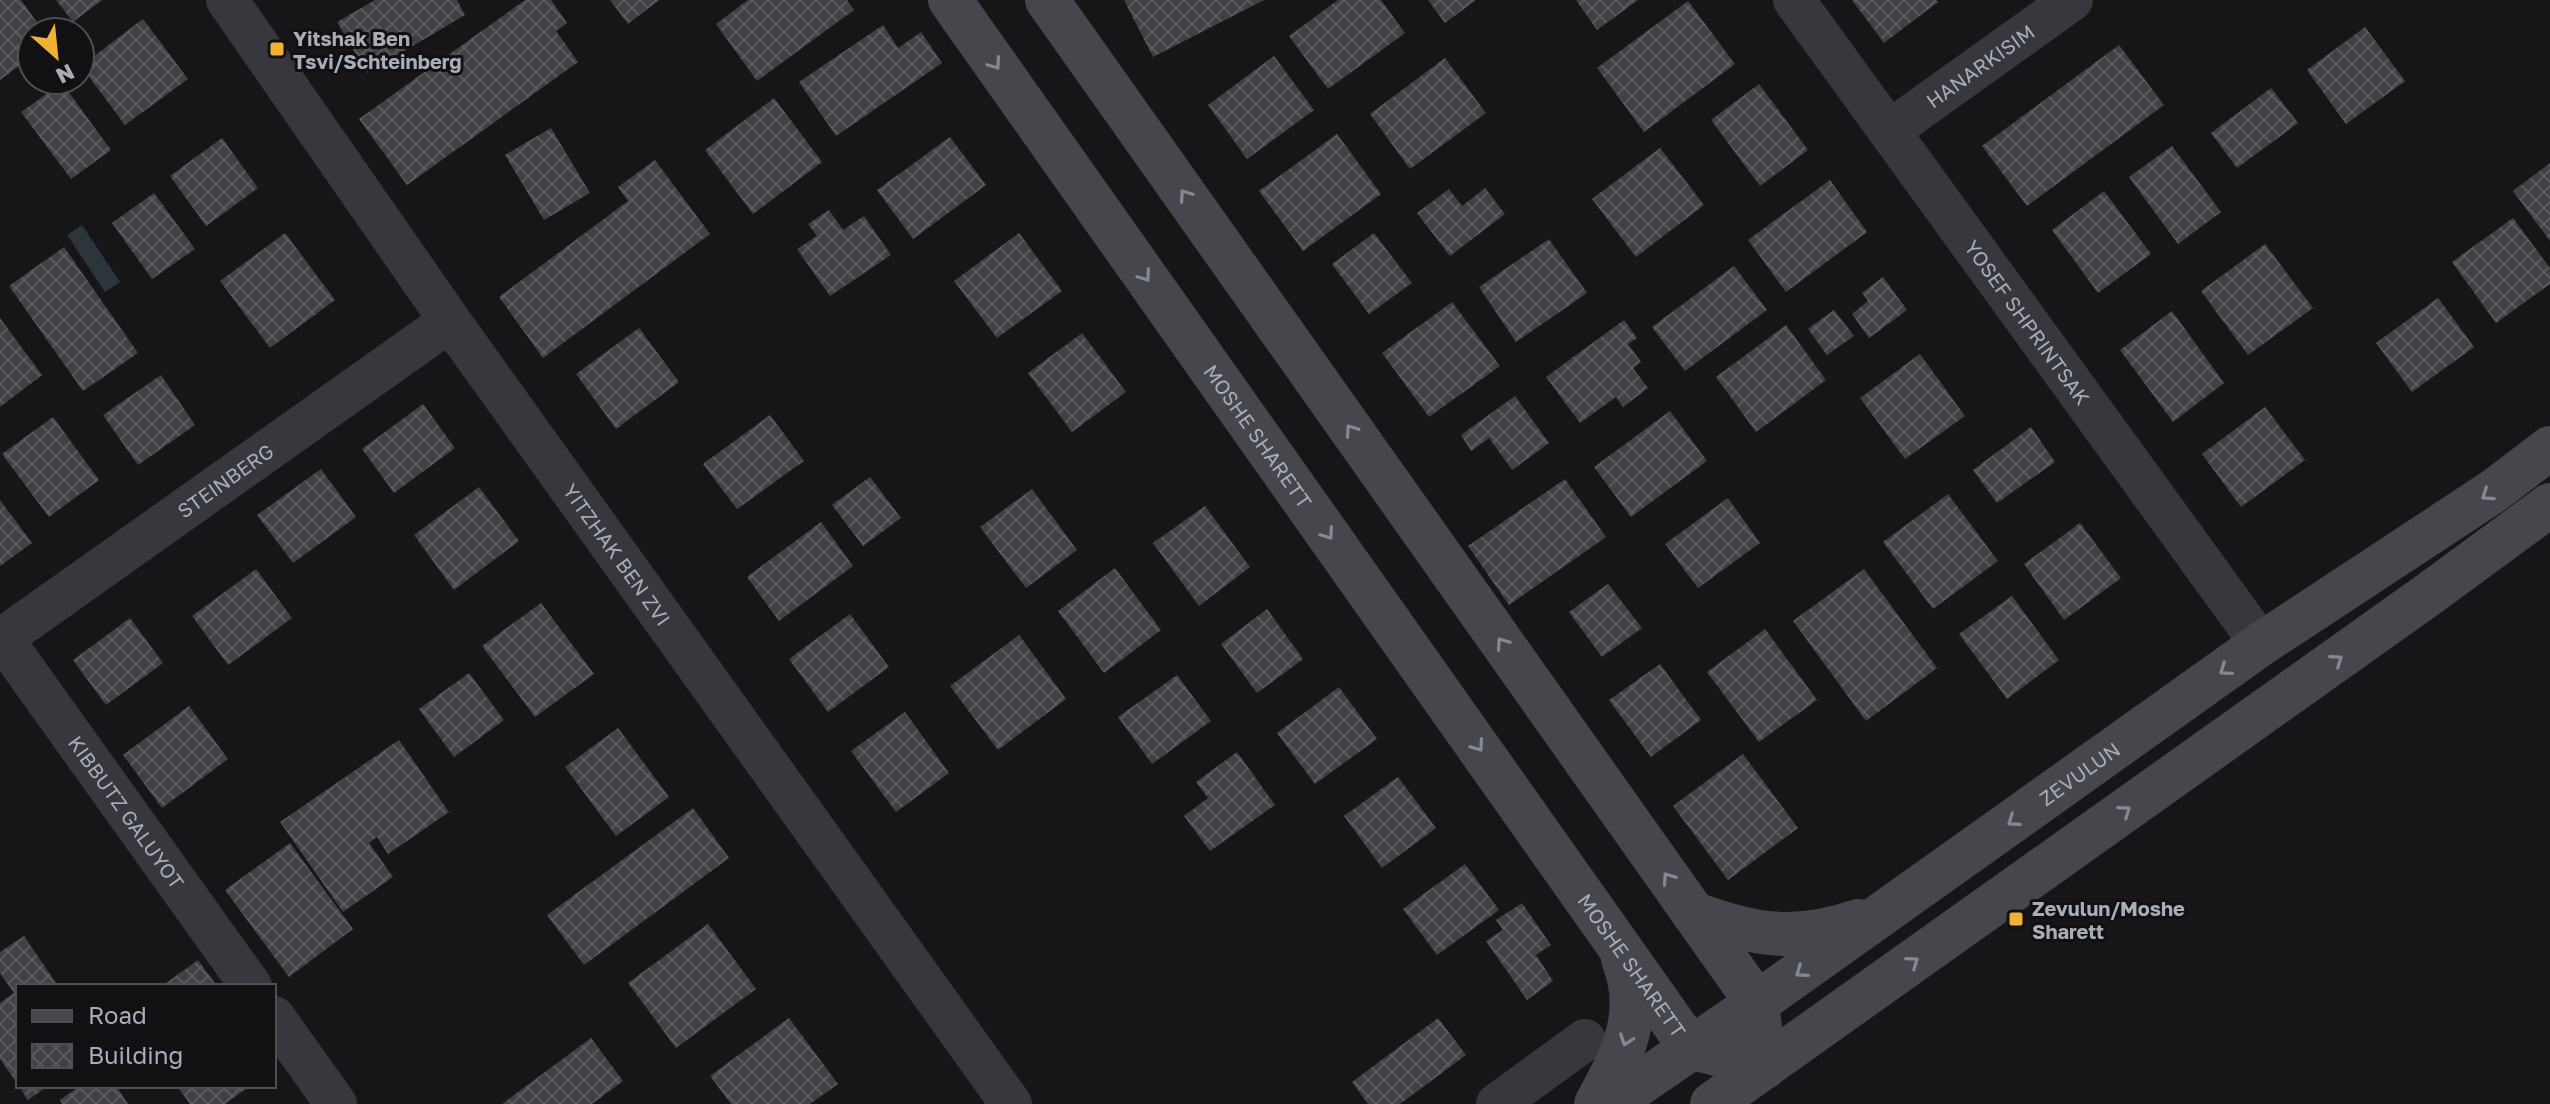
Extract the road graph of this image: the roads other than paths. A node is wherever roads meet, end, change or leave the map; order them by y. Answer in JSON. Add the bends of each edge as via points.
{"nodes":[{"id":1,"x":227,"y":0,"type":"edge"},
{"id":2,"x":950,"y":0,"type":"edge"},
{"id":3,"x":1047,"y":0,"type":"edge"},
{"id":4,"x":1794,"y":0,"type":"edge"},
{"id":5,"x":2072,"y":0,"type":"edge"},
{"id":6,"x":1889,"y":131,"type":"junction"},
{"id":7,"x":450,"y":321,"type":"junction"},
{"id":8,"x":2550,"y":448,"type":"edge"},
{"id":9,"x":2550,"y":505,"type":"edge"},
{"id":10,"x":1,"y":639,"type":"edge"},
{"id":11,"x":2261,"y":644,"type":"junction"},
{"id":12,"x":1887,"y":911,"type":"junction"},
{"id":13,"x":1693,"y":913,"type":"junction"},
{"id":14,"x":1615,"y":938,"type":"junction"},
{"id":15,"x":250,"y":984,"type":"edge"},
{"id":16,"x":1757,"y":1003,"type":"junction"},
{"id":17,"x":276,"y":1020,"type":"edge"},
{"id":18,"x":1585,"y":1040,"type":"dead end"},
{"id":19,"x":1690,"y":1047,"type":"junction"},
{"id":20,"x":1765,"y":1067,"type":"junction"},
{"id":21,"x":336,"y":1104,"type":"edge"},
{"id":22,"x":1011,"y":1104,"type":"edge"},
{"id":23,"x":1497,"y":1104,"type":"edge"},
{"id":24,"x":1596,"y":1104,"type":"edge"},
{"id":25,"x":1610,"y":1104,"type":"edge"},
{"id":26,"x":1712,"y":1104,"type":"edge"}],
"edges":[{"from":1,"to":7,"type":"street","name":"YITZHAK BEN ZVI"},
{"from":2,"to":14,"type":"street","name":"MOSHE SHARETT","one_way":true},
{"from":13,"to":3,"type":"street","one_way":true},
{"from":4,"to":6,"type":"street","name":"YOSEF SHPRINTSAK"},
{"from":5,"to":6,"type":"street","name":"HANARKISIM"},
{"from":6,"to":11,"type":"street","name":"YOSEF SHPRINTSAK"},
{"from":7,"to":10,"type":"street","name":"STEINBERG"},
{"from":7,"to":22,"type":"street","name":"YITZHAK BEN ZVI"},
{"from":8,"to":11,"type":"street","name":"ZEVULUN","one_way":true},
{"from":20,"to":9,"type":"street","one_way":true},
{"from":10,"to":15,"type":"street","name":"KIBBUTZ GALUYOT"},
{"from":11,"to":12,"type":"street","name":"ZEVULUN","one_way":true},
{"from":12,"to":13,"type":"street","via":[[1808,935],[1743,930]]},
{"from":12,"to":16,"type":"street","name":"ZEVULUN","one_way":true},
{"from":13,"to":16,"type":"street"},
{"from":14,"to":19,"type":"street","name":"MOSHE SHARETT"},
{"from":14,"to":24,"type":"street","one_way":true,"via":[[1630,978],[1631,1028]]},
{"from":16,"to":19,"type":"street","name":"ZEVULUN"},
{"from":16,"to":20,"type":"street"},
{"from":17,"to":21,"type":"street"},
{"from":18,"to":23,"type":"street"},
{"from":19,"to":20,"type":"street","name":"MOSHE SHARETT"},
{"from":19,"to":25,"type":"street","name":"ZEVULUN"},
{"from":20,"to":26,"type":"street"}]}
